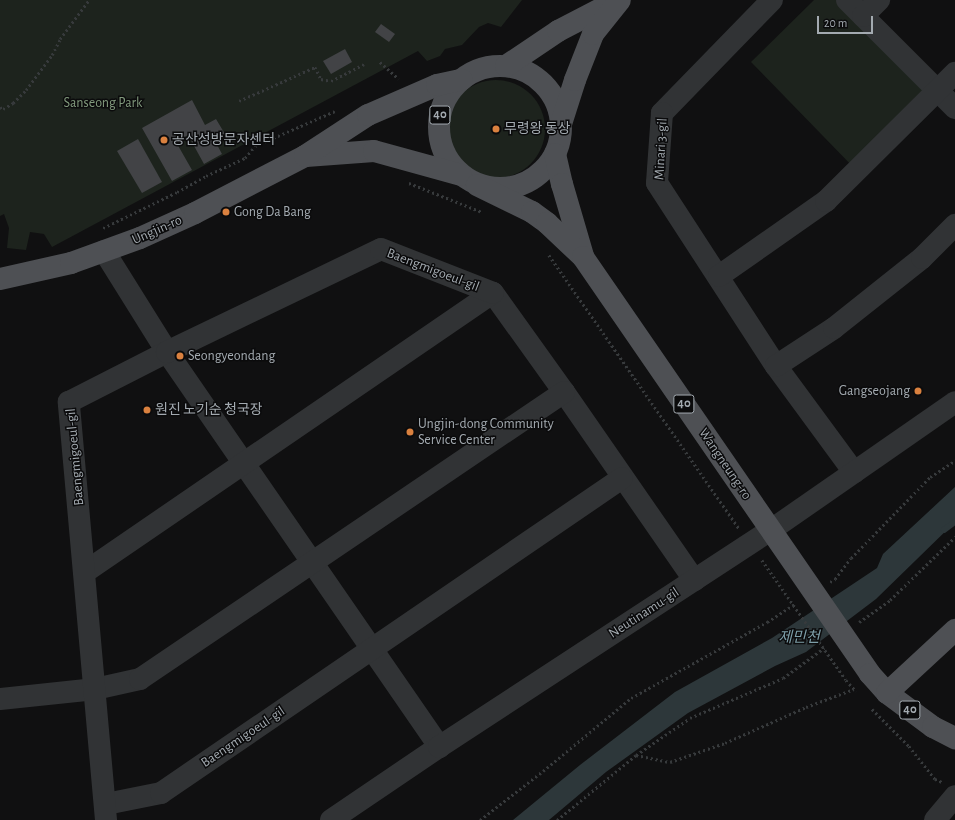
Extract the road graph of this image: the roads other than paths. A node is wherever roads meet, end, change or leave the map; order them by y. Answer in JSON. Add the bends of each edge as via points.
{"nodes":[{"id":1,"x":619,"y":0,"type":"edge"},
{"id":2,"x":772,"y":0,"type":"edge"},
{"id":3,"x":847,"y":0,"type":"edge"},
{"id":4,"x":879,"y":0,"type":"edge"},
{"id":5,"x":863,"y":16,"type":"junction"},
{"id":6,"x":506,"y":66,"type":"junction"},
{"id":7,"x":955,"y":73,"type":"edge"},
{"id":8,"x":461,"y":80,"type":"junction"},
{"id":9,"x":938,"y":90,"type":"junction"},
{"id":10,"x":955,"y":108,"type":"edge"},
{"id":11,"x":561,"y":124,"type":"junction"},
{"id":12,"x":556,"y":154,"type":"junction"},
{"id":13,"x":304,"y":156,"type":"junction"},
{"id":14,"x":469,"y":180,"type":"junction"},
{"id":15,"x":955,"y":225,"type":"edge"},
{"id":16,"x":104,"y":251,"type":"junction"},
{"id":17,"x":583,"y":257,"type":"junction"},
{"id":18,"x":719,"y":276,"type":"junction"},
{"id":19,"x":0,"y":279,"type":"edge"},
{"id":20,"x":493,"y":293,"type":"junction"},
{"id":21,"x":167,"y":352,"type":"junction"},
{"id":22,"x":776,"y":366,"type":"junction"},
{"id":23,"x":564,"y":392,"type":"junction"},
{"id":24,"x":955,"y":402,"type":"edge"},
{"id":25,"x":244,"y":464,"type":"junction"},
{"id":26,"x":854,"y":472,"type":"junction"},
{"id":27,"x":622,"y":478,"type":"junction"},
{"id":28,"x":770,"y":530,"type":"junction"},
{"id":29,"x":312,"y":563,"type":"junction"},
{"id":30,"x":85,"y":572,"type":"junction"},
{"id":31,"x":694,"y":580,"type":"junction"},
{"id":32,"x":955,"y":630,"type":"edge"},
{"id":33,"x":372,"y":650,"type":"junction"},
{"id":34,"x":95,"y":690,"type":"junction"},
{"id":35,"x":887,"y":692,"type":"junction"},
{"id":36,"x":0,"y":699,"type":"edge"},
{"id":37,"x":955,"y":738,"type":"edge"},
{"id":38,"x":439,"y":747,"type":"junction"},
{"id":39,"x":952,"y":790,"type":"edge"},
{"id":40,"x":106,"y":812,"type":"edge"},
{"id":41,"x":331,"y":820,"type":"edge"},
{"id":42,"x":935,"y":820,"type":"edge"}],
"edges":[{"from":1,"to":6,"type":"main road","via":[[558,31]]},
{"from":1,"to":11,"type":"main road","via":[[593,34]]},
{"from":2,"to":18,"type":"street","name":"Minari 3-gil","via":[[662,113],[657,183]]},
{"from":3,"to":5,"type":"street"},
{"from":4,"to":5,"type":"street"},
{"from":5,"to":9,"type":"street"},
{"from":6,"to":8,"type":"main road","number":"40","via":[[490,66],[475,71]]},
{"from":6,"to":11,"type":"main road","number":"40","via":[[523,70],[538,79],[550,92],[558,107]]},
{"from":7,"to":9,"type":"street"},
{"from":8,"to":13,"type":"main road","number":"40","via":[[413,94],[368,115]]},
{"from":8,"to":14,"type":"main road","number":"40","via":[[444,102],[438,126],[440,144],[449,161]]},
{"from":9,"to":10,"type":"street"},
{"from":9,"to":18,"type":"street","via":[[826,202]]},
{"from":11,"to":12,"type":"main road","number":"40"},
{"from":12,"to":14,"type":"main road","number":"40","via":[[541,173],[514,187],[497,189]]},
{"from":12,"to":17,"type":"main road","number":"40"},
{"from":13,"to":14,"type":"main road","number":"40","via":[[374,151]]},
{"from":13,"to":16,"type":"main road","name":"Ungjin-ro","number":"40","via":[[195,213]]},
{"from":14,"to":17,"type":"main road","number":"40","via":[[532,212]]},
{"from":15,"to":22,"type":"street","via":[[922,258],[834,328]]},
{"from":16,"to":19,"type":"main road","name":"Ungjin-ro","number":"40","via":[[71,263]]},
{"from":16,"to":21,"type":"street"},
{"from":17,"to":28,"type":"main road","name":"Wangneung-ro","number":"40"},
{"from":18,"to":22,"type":"street","name":"Minari 3-gil"},
{"from":20,"to":21,"type":"street","name":"Baengmigoeul-gil","via":[[381,249]]},
{"from":20,"to":23,"type":"street"},
{"from":20,"to":25,"type":"street","name":"Baengmigoeul-gil"},
{"from":21,"to":25,"type":"street"},
{"from":21,"to":30,"type":"street","name":"Baengmigoeul-gil","via":[[69,402]]},
{"from":22,"to":26,"type":"street","name":"Minari 3-gil"},
{"from":23,"to":27,"type":"street"},
{"from":23,"to":29,"type":"street"},
{"from":24,"to":26,"type":"street","name":"Neutinamu-gil"},
{"from":25,"to":29,"type":"street"},
{"from":25,"to":30,"type":"street","name":"Baengmigoeul-gil"},
{"from":26,"to":28,"type":"street","name":"Neutinamu-gil"},
{"from":27,"to":31,"type":"street"},
{"from":27,"to":33,"type":"street","name":"Baengmigoeul-gil"},
{"from":28,"to":31,"type":"street","name":"Neutinamu-gil"},
{"from":28,"to":35,"type":"main road","name":"Wangneung-ro","number":"40","via":[[870,674]]},
{"from":29,"to":33,"type":"street"},
{"from":29,"to":34,"type":"street","via":[[140,679]]},
{"from":30,"to":34,"type":"street","name":"Baengmigoeul-gil"},
{"from":31,"to":38,"type":"street","name":"Neutinamu-gil"},
{"from":32,"to":35,"type":"main road"},
{"from":33,"to":38,"type":"street"},
{"from":33,"to":40,"type":"street","name":"Baengmigoeul-gil","via":[[161,793]]},
{"from":34,"to":36,"type":"street"},
{"from":34,"to":40,"type":"street","name":"Baengmigoeul-gil"},
{"from":35,"to":37,"type":"main road","number":"40","via":[[933,727]]},
{"from":38,"to":41,"type":"street","name":"Neutinamu-gil"},
{"from":39,"to":42,"type":"street"}]}
